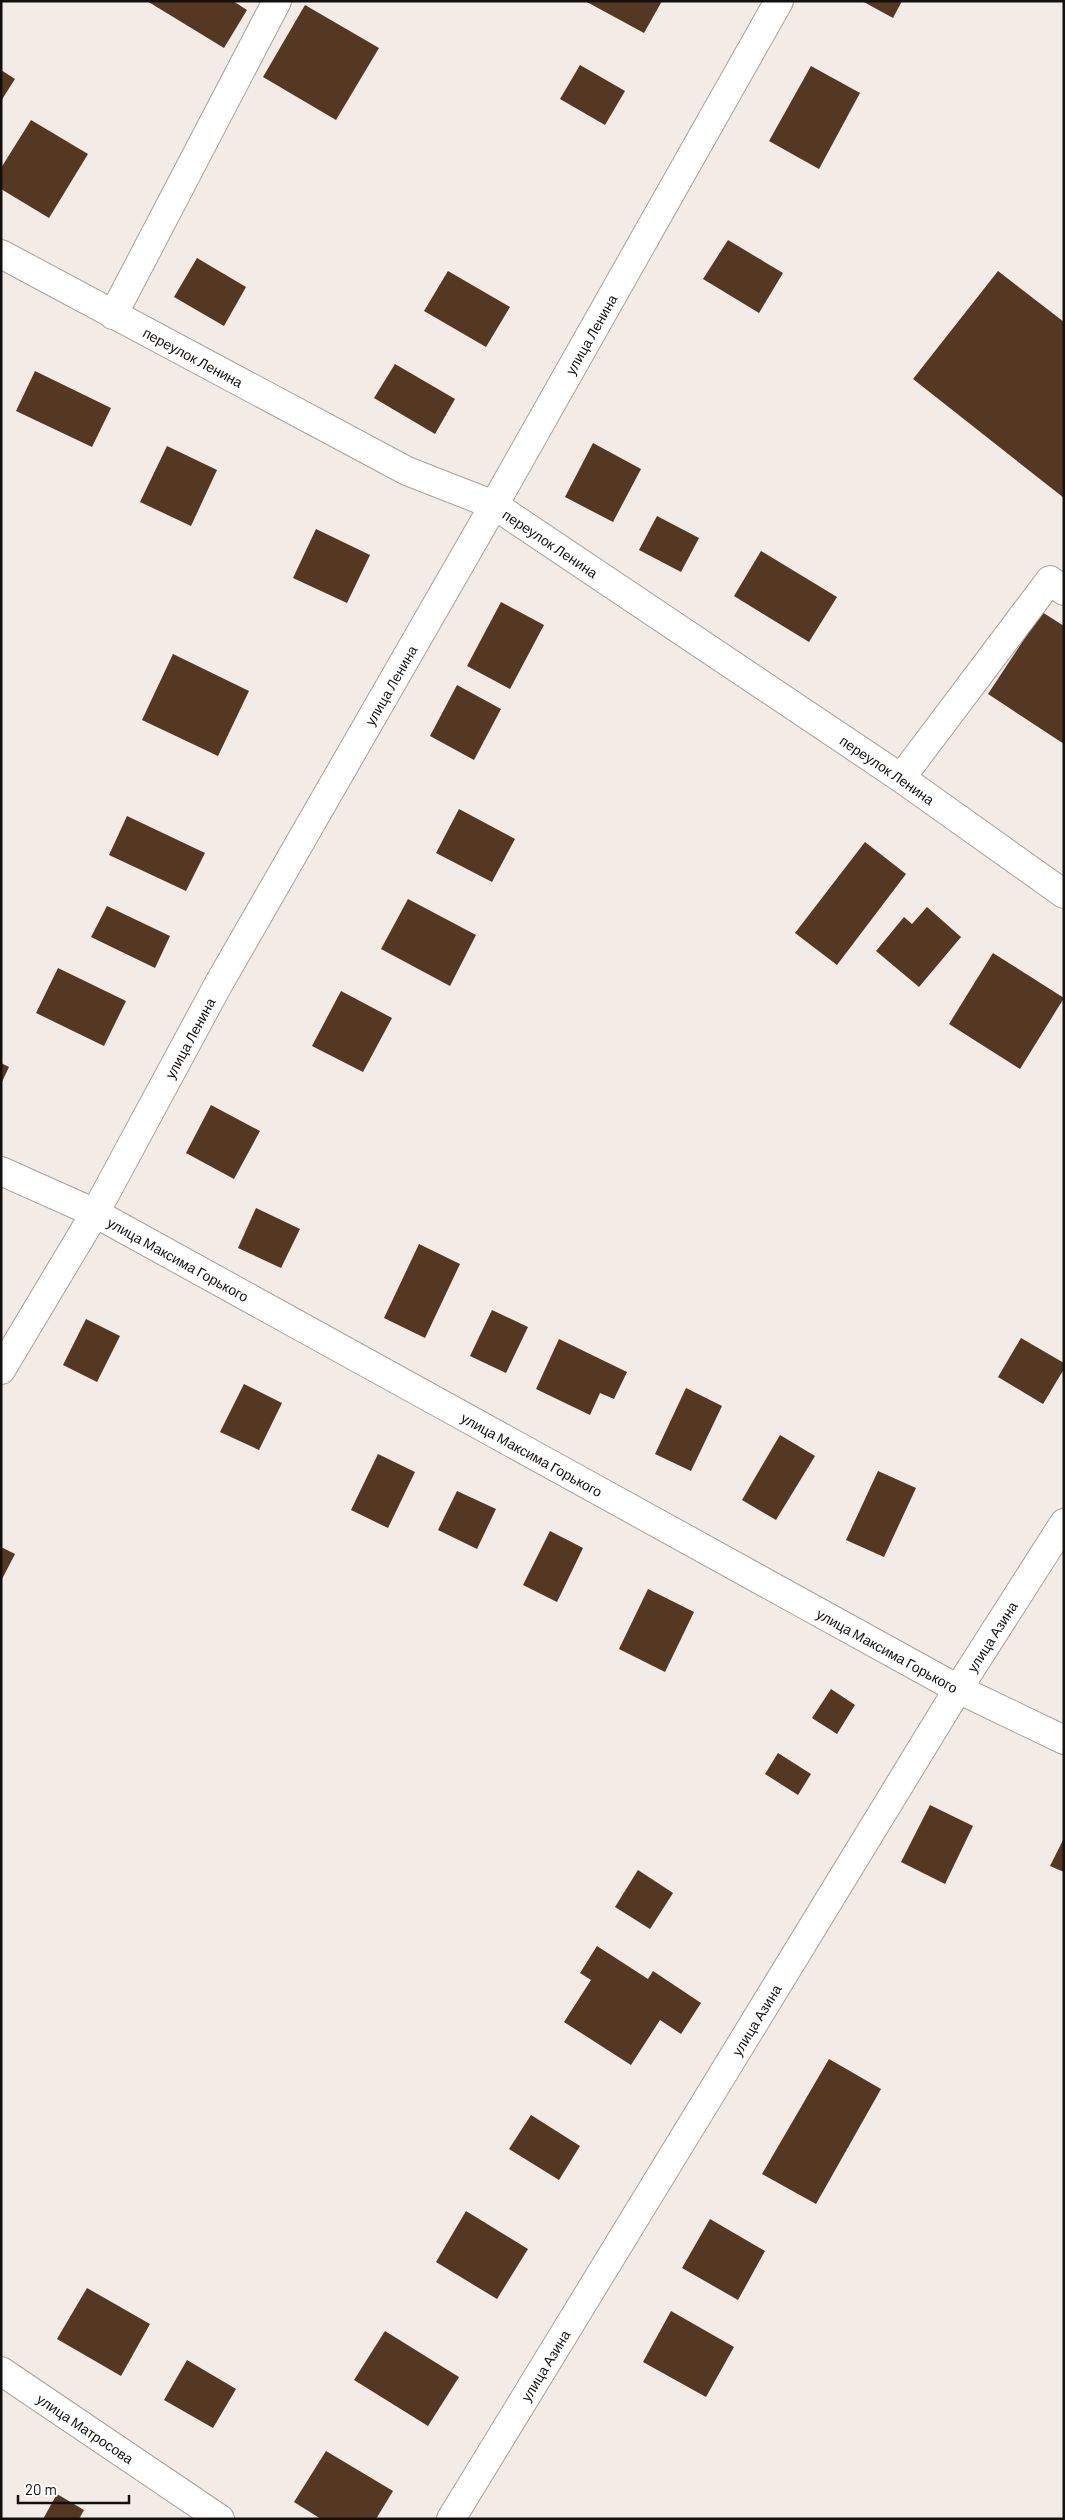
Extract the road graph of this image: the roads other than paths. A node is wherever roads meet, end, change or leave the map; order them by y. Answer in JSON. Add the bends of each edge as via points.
{"nodes":[{"id":1,"x":277,"y":1,"type":"edge"},
{"id":2,"x":779,"y":1,"type":"edge"},
{"id":3,"x":1,"y":254,"type":"edge"},
{"id":4,"x":113,"y":315,"type":"junction"},
{"id":5,"x":494,"y":505,"type":"junction"},
{"id":6,"x":1064,"y":591,"type":"edge"},
{"id":7,"x":901,"y":778,"type":"junction"},
{"id":8,"x":1064,"y":894,"type":"edge"},
{"id":9,"x":1,"y":1171,"type":"edge"},
{"id":10,"x":95,"y":1213,"type":"junction"},
{"id":11,"x":1,"y":1370,"type":"edge"},
{"id":12,"x":1064,"y":1523,"type":"edge"},
{"id":13,"x":958,"y":1689,"type":"junction"},
{"id":14,"x":1064,"y":1740,"type":"edge"},
{"id":15,"x":1,"y":2371,"type":"edge"},
{"id":16,"x":220,"y":2519,"type":"edge"},
{"id":17,"x":451,"y":2519,"type":"edge"}],
"edges":[{"from":1,"to":4,"type":"street"},
{"from":2,"to":5,"type":"street","name":"улица Ленина"},
{"from":3,"to":4,"type":"street","name":"переулок Ленина"},
{"from":4,"to":5,"type":"street","name":"переулок Ленина","via":[[407,471]]},
{"from":5,"to":7,"type":"street","name":"переулок Ленина"},
{"from":5,"to":10,"type":"street","name":"улица Ленина","via":[[218,985]]},
{"from":6,"to":7,"type":"street","via":[[1050,580]]},
{"from":7,"to":8,"type":"street","name":"переулок Ленина"},
{"from":9,"to":10,"type":"street","name":"улица Максима Горького"},
{"from":10,"to":11,"type":"street","name":"улица Ленина"},
{"from":10,"to":13,"type":"street","name":"улица Максима Горького"},
{"from":12,"to":13,"type":"street","name":"улица Азина"},
{"from":13,"to":14,"type":"street","name":"улица Максима Горького"},
{"from":13,"to":17,"type":"street","name":"улица Азина"},
{"from":15,"to":16,"type":"street","name":"улица Матросова"}]}
